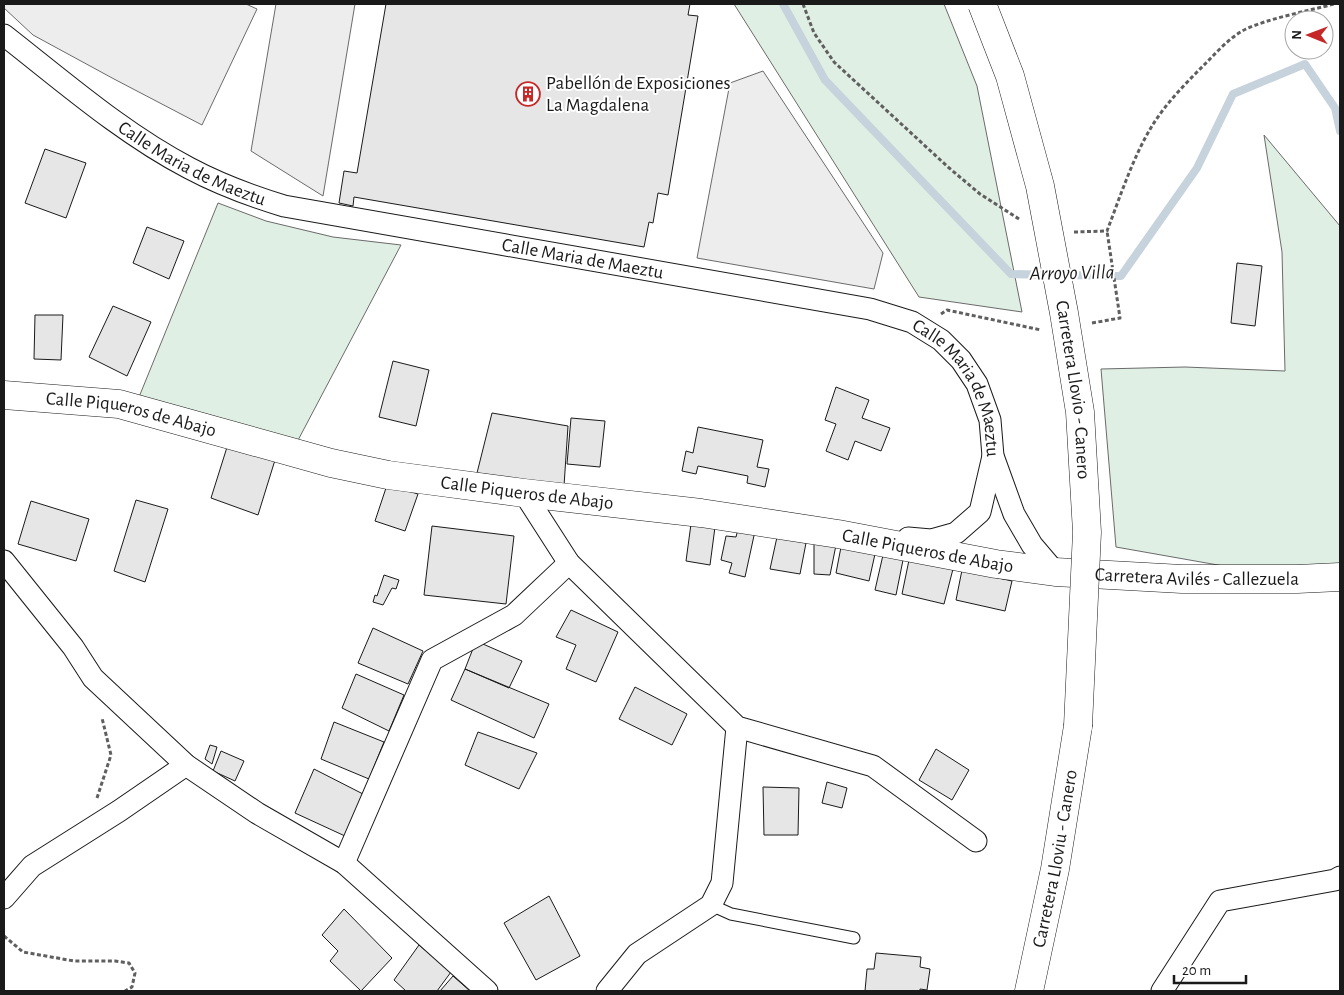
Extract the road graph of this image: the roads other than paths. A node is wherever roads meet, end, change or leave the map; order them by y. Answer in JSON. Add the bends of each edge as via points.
{"nodes":[{"id":1,"x":982,"y":4,"type":"edge"},
{"id":2,"x":4,"y":35,"type":"edge"},
{"id":3,"x":4,"y":395,"type":"edge"},
{"id":4,"x":993,"y":456,"type":"junction"},
{"id":5,"x":524,"y":493,"type":"junction"},
{"id":6,"x":838,"y":534,"type":"junction"},
{"id":7,"x":4,"y":561,"type":"edge"},
{"id":8,"x":569,"y":563,"type":"junction"},
{"id":9,"x":1055,"y":572,"type":"junction"},
{"id":10,"x":1340,"y":577,"type":"edge"},
{"id":11,"x":1078,"y":726,"type":"joint"},
{"id":12,"x":737,"y":727,"type":"junction"},
{"id":13,"x":186,"y":765,"type":"junction"},
{"id":14,"x":976,"y":841,"type":"dead end"},
{"id":15,"x":344,"y":863,"type":"junction"},
{"id":16,"x":1340,"y":877,"type":"edge"},
{"id":17,"x":4,"y":898,"type":"edge"},
{"id":18,"x":711,"y":905,"type":"junction"},
{"id":19,"x":854,"y":938,"type":"dead end"},
{"id":20,"x":488,"y":991,"type":"edge"},
{"id":21,"x":607,"y":991,"type":"edge"},
{"id":22,"x":1029,"y":991,"type":"edge"},
{"id":23,"x":1162,"y":991,"type":"edge"}],
"edges":[{"from":1,"to":11,"type":"main road","name":"Carretera Llovio - Canero","bridge":true,"via":[[1010,76],[1040,186],[1080,412],[1087,532]]},
{"from":2,"to":4,"type":"street","name":"Calle Maria de Maeztu","via":[[90,105],[161,151],[189,168],[255,197],[284,206],[870,309],[912,322],[940,340],[961,360],[977,384],[990,420]]},
{"from":3,"to":5,"type":"main road","name":"Calle Piqueros de Abajo","via":[[118,404],[331,463]]},
{"from":4,"to":6,"type":"street","via":[[980,512],[956,533],[931,540]]},
{"from":4,"to":9,"type":"street","name":"Calle Maria de Maeztu","via":[[1022,529]]},
{"from":5,"to":6,"type":"main road","name":"Calle Piqueros de Abajo","via":[[701,513]]},
{"from":5,"to":8,"type":"street"},
{"from":6,"to":9,"type":"main road","name":"Calle Piqueros de Abajo"},
{"from":7,"to":13,"type":"street","via":[[74,647],[92,678]]},
{"from":8,"to":12,"type":"street"},
{"from":8,"to":15,"type":"street","via":[[514,614],[432,660]]},
{"from":9,"to":10,"type":"main road","name":"Carretera Avilés - Callezuela","via":[[1182,579]]},
{"from":11,"to":22,"type":"main road","name":"Carretera Lloviu - Canero","via":[[1055,869]]},
{"from":12,"to":14,"type":"street","via":[[873,766]]},
{"from":12,"to":18,"type":"street","via":[[722,883]]},
{"from":13,"to":15,"type":"street","via":[[257,813]]},
{"from":13,"to":17,"type":"street","via":[[32,866]]},
{"from":15,"to":20,"type":"street"},
{"from":16,"to":23,"type":"street","via":[[1220,901]]},
{"from":18,"to":19,"type":"lane","via":[[731,914]]},
{"from":18,"to":21,"type":"street","via":[[637,954]]}]}
